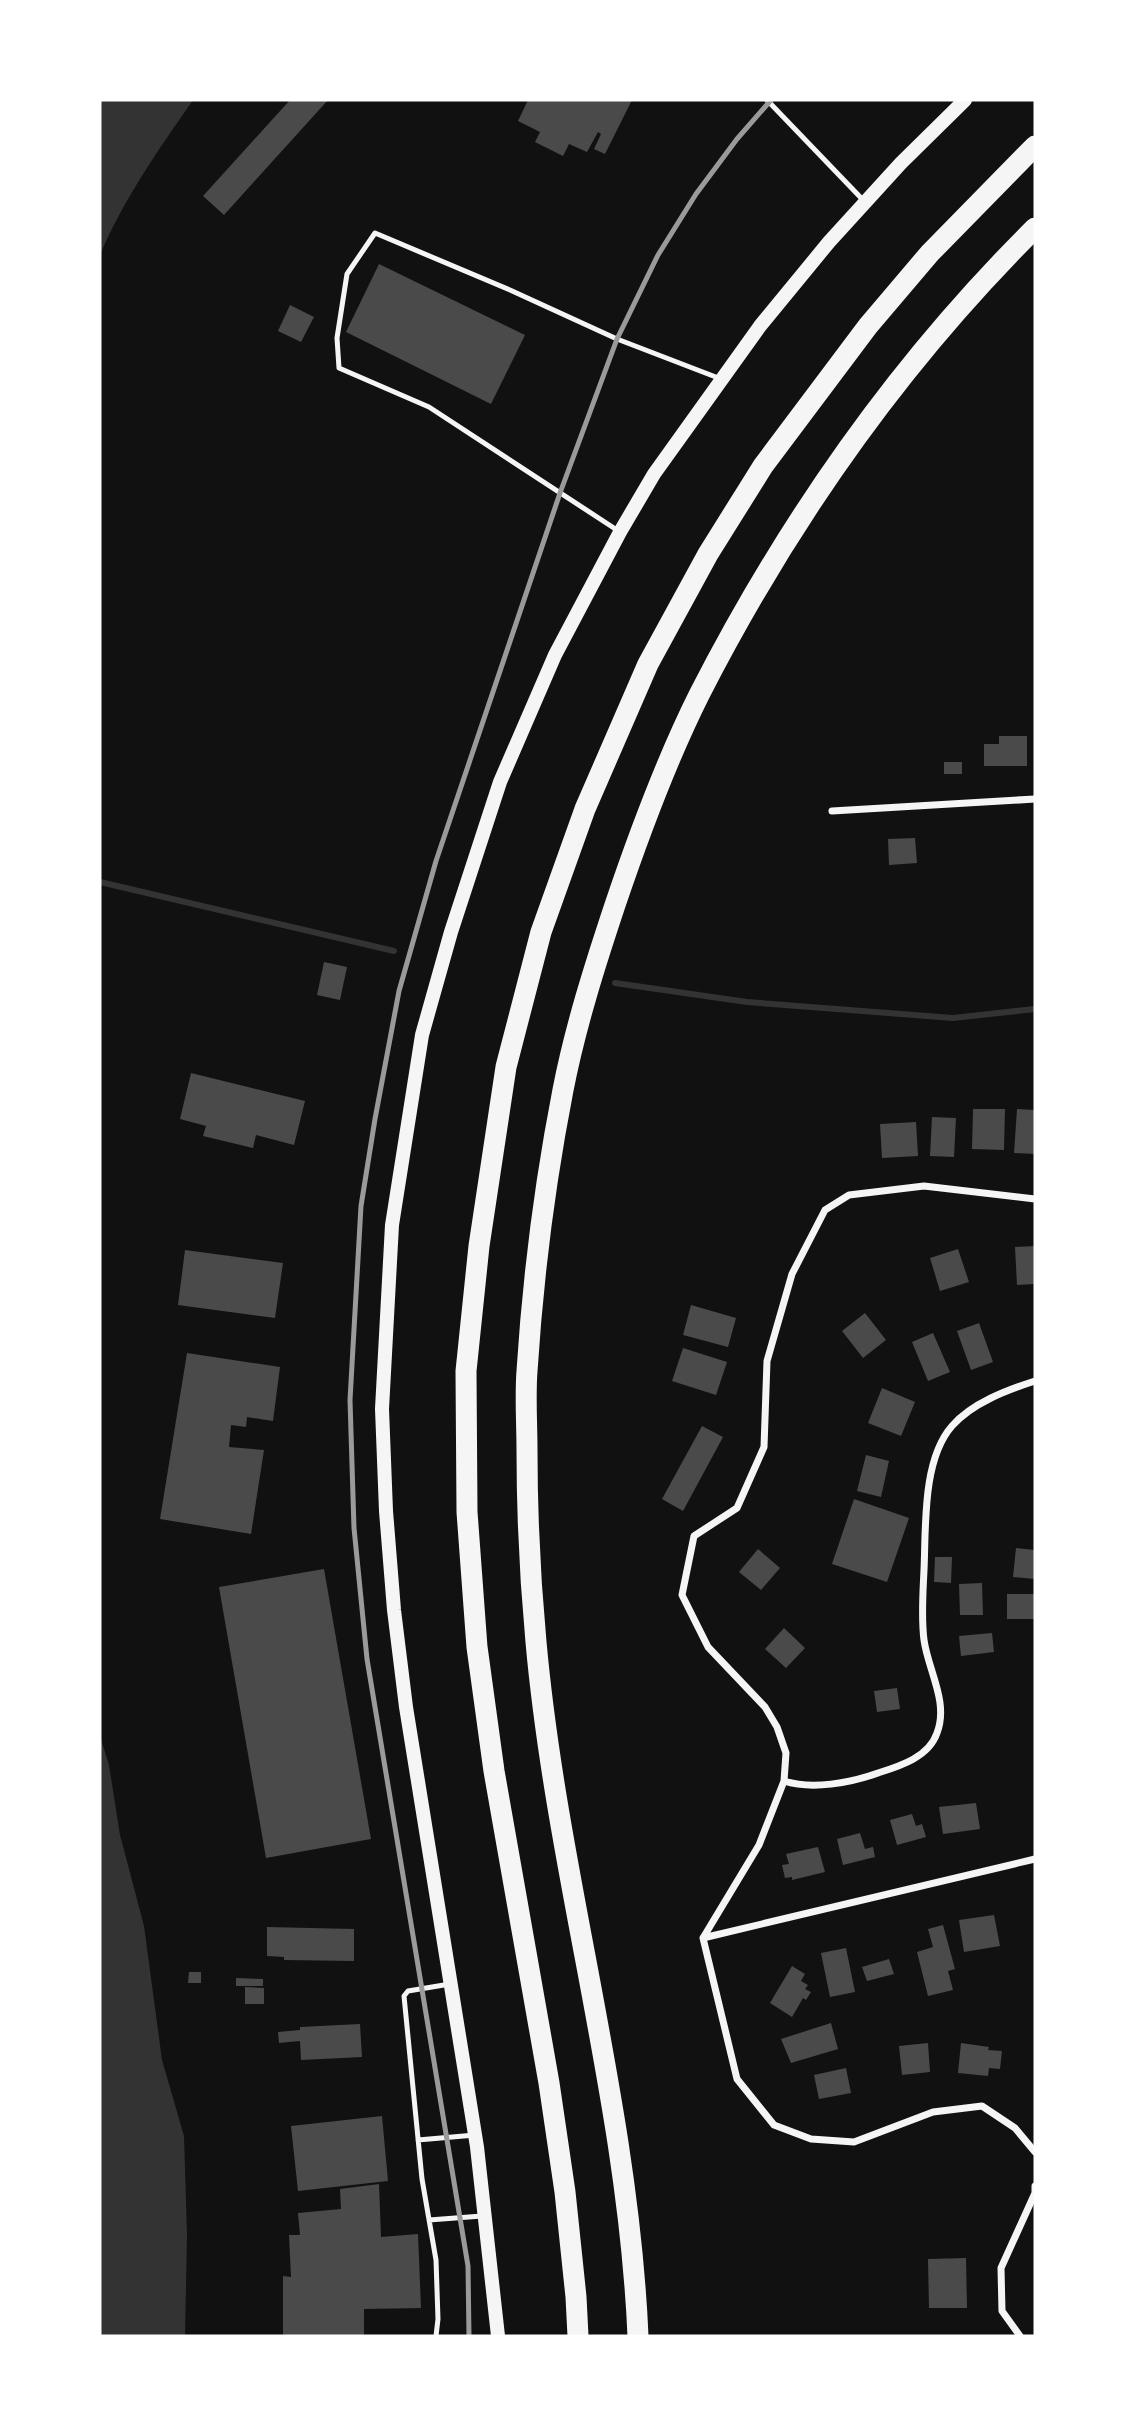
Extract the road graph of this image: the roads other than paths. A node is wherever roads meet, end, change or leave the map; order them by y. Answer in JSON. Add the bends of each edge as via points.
{"nodes":[{"id":1,"x":767,"y":100,"type":"edge"},
{"id":2,"x":965,"y":100,"type":"edge"},
{"id":3,"x":1035,"y":146,"type":"edge"},
{"id":4,"x":865,"y":202,"type":"junction"},
{"id":5,"x":1035,"y":228,"type":"edge"},
{"id":6,"x":721,"y":379,"type":"junction"},
{"id":7,"x":620,"y":532,"type":"junction"},
{"id":8,"x":1035,"y":799,"type":"edge"},
{"id":9,"x":832,"y":811,"type":"dead end"},
{"id":10,"x":1035,"y":1199,"type":"edge"},
{"id":11,"x":1035,"y":1381,"type":"edge"},
{"id":12,"x":784,"y":1781,"type":"junction"},
{"id":13,"x":1035,"y":1859,"type":"edge"},
{"id":14,"x":703,"y":1938,"type":"junction"},
{"id":15,"x":451,"y":1984,"type":"junction"},
{"id":16,"x":475,"y":2135,"type":"junction"},
{"id":17,"x":418,"y":2140,"type":"junction"},
{"id":18,"x":1035,"y":2152,"type":"edge"},
{"id":19,"x":1035,"y":2186,"type":"edge"},
{"id":20,"x":486,"y":2216,"type":"junction"},
{"id":21,"x":429,"y":2220,"type":"junction"},
{"id":22,"x":436,"y":2336,"type":"edge"},
{"id":23,"x":498,"y":2336,"type":"edge"},
{"id":24,"x":578,"y":2336,"type":"edge"},
{"id":25,"x":638,"y":2336,"type":"edge"},
{"id":26,"x":1020,"y":2336,"type":"edge"}],
"edges":[{"from":1,"to":4,"type":"lane"},
{"from":2,"to":4,"type":"main road"},
{"from":3,"to":24,"type":"highway","via":[[930,253],[869,326],[763,466],[708,554],[648,664],[585,809],[541,932],[506,1066],[466,1371],[467,1512],[477,1647],[549,2082]]},
{"from":4,"to":6,"type":"main road"},
{"from":5,"to":25,"type":"highway","via":[[912,363],[809,503],[756,590],[697,699],[638,836],[599,953],[564,1086],[537,1256],[527,1376],[527,1513],[550,1761],[608,2072],[625,2190]]},
{"from":6,"to":7,"type":"main road","via":[[654,474]]},
{"from":6,"to":7,"type":"lane","via":[[617,339],[375,233],[347,274],[337,338],[339,368],[429,407]]},
{"from":7,"to":15,"type":"main road","via":[[555,655],[475,853],[422,1035],[392,1225],[382,1409],[391,1569],[407,1707]]},
{"from":8,"to":9,"type":"street"},
{"from":10,"to":12,"type":"street","via":[[924,1185],[849,1195],[825,1210],[792,1274],[767,1361],[764,1447],[737,1508],[694,1536],[682,1595],[708,1647],[765,1707],[777,1727],[786,1753]]},
{"from":11,"to":12,"type":"street","via":[[964,1416],[945,1436],[935,1461],[927,1505],[923,1594],[924,1640],[939,1696],[940,1718],[931,1744],[902,1765],[874,1775],[815,1785]]},
{"from":12,"to":14,"type":"street","via":[[759,1845]]},
{"from":13,"to":14,"type":"street"},
{"from":14,"to":18,"type":"street","via":[[737,2079],[774,2125],[811,2139],[855,2142],[933,2112],[982,2106],[1015,2128]]},
{"from":15,"to":16,"type":"main road"},
{"from":15,"to":17,"type":"lane","via":[[408,1991],[404,1996]]},
{"from":16,"to":17,"type":"lane"},
{"from":16,"to":20,"type":"main road"},
{"from":17,"to":21,"type":"lane"},
{"from":19,"to":26,"type":"street","via":[[1001,2268],[1002,2311]]},
{"from":20,"to":21,"type":"lane"},
{"from":20,"to":23,"type":"main road"},
{"from":21,"to":22,"type":"lane","via":[[436,2260]]}]}
